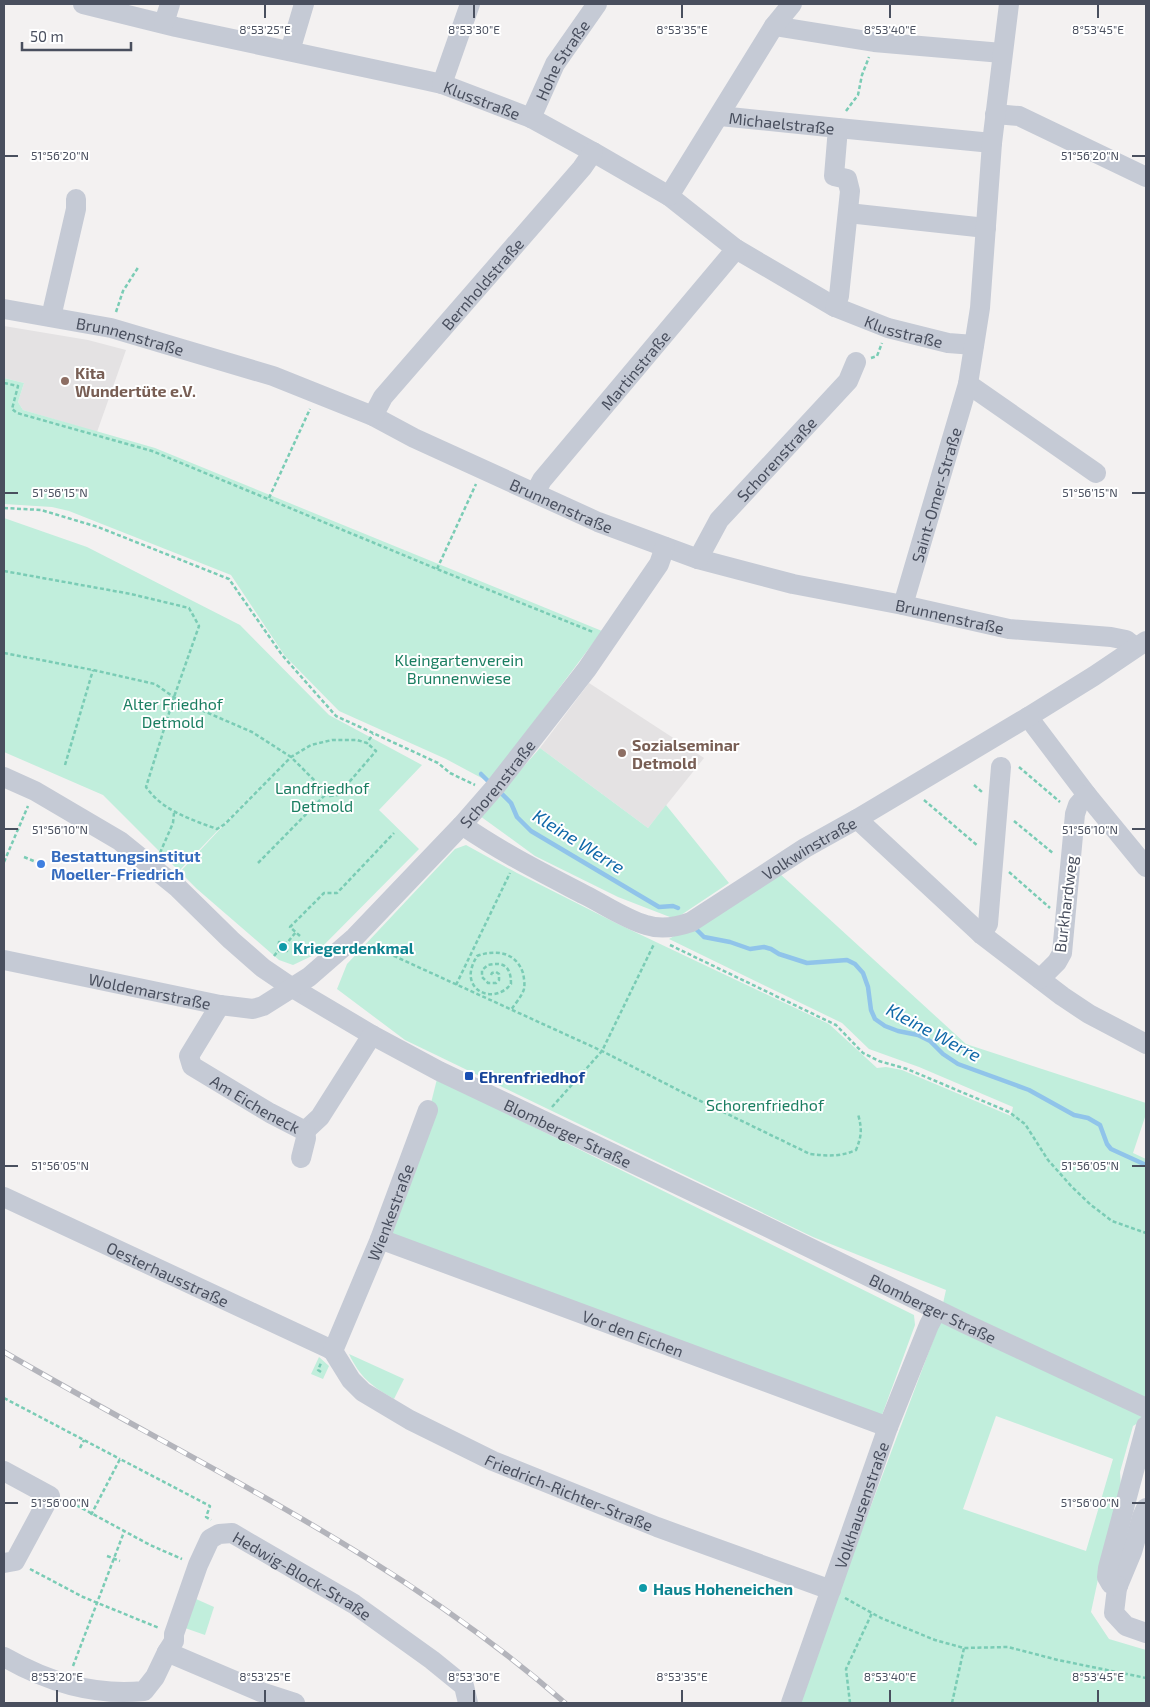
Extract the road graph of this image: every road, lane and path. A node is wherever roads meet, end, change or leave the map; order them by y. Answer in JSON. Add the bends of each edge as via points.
{"nodes":[{"id":1,"x":83,"y":4,"type":"edge"},
{"id":2,"x":170,"y":4,"type":"edge"},
{"id":3,"x":304,"y":4,"type":"edge"},
{"id":4,"x":470,"y":4,"type":"edge"},
{"id":5,"x":597,"y":4,"type":"edge"},
{"id":6,"x":792,"y":4,"type":"edge"},
{"id":7,"x":1009,"y":4,"type":"edge"},
{"id":8,"x":164,"y":23,"type":"junction"},
{"id":9,"x":774,"y":26,"type":"junction"},
{"id":10,"x":874,"y":42,"type":"junction"},
{"id":11,"x":290,"y":52,"type":"junction"},
{"id":12,"x":1002,"y":53,"type":"junction"},
{"id":13,"x":442,"y":84,"type":"junction"},
{"id":14,"x":996,"y":114,"type":"junction"},
{"id":15,"x":720,"y":116,"type":"junction"},
{"id":16,"x":531,"y":118,"type":"junction"},
{"id":17,"x":838,"y":128,"type":"junction"},
{"id":18,"x":992,"y":143,"type":"junction"},
{"id":19,"x":593,"y":152,"type":"junction"},
{"id":20,"x":1146,"y":177,"type":"edge"},
{"id":21,"x":669,"y":196,"type":"junction"},
{"id":22,"x":76,"y":199,"type":"dead end"},
{"id":23,"x":848,"y":213,"type":"junction"},
{"id":24,"x":986,"y":228,"type":"junction"},
{"id":25,"x":736,"y":249,"type":"junction"},
{"id":26,"x":139,"y":266,"type":"dead end"},
{"id":27,"x":836,"y":307,"type":"junction"},
{"id":28,"x":4,"y":309,"type":"edge"},
{"id":29,"x":51,"y":317,"type":"junction"},
{"id":30,"x":111,"y":328,"type":"junction"},
{"id":31,"x":974,"y":345,"type":"junction"},
{"id":32,"x":856,"y":362,"type":"dead end"},
{"id":33,"x":4,"y":383,"type":"edge"},
{"id":34,"x":968,"y":384,"type":"junction"},
{"id":35,"x":317,"y":393,"type":"junction"},
{"id":36,"x":373,"y":416,"type":"junction"},
{"id":37,"x":482,"y":469,"type":"junction"},
{"id":38,"x":1096,"y":474,"type":"dead end"},
{"id":39,"x":535,"y":493,"type":"junction"},
{"id":40,"x":269,"y":498,"type":"junction"},
{"id":41,"x":4,"y":508,"type":"edge"},
{"id":42,"x":665,"y":547,"type":"junction"},
{"id":43,"x":698,"y":558,"type":"junction"},
{"id":44,"x":437,"y":570,"type":"junction"},
{"id":45,"x":4,"y":571,"type":"edge"},
{"id":46,"x":903,"y":605,"type":"junction"},
{"id":47,"x":608,"y":640,"type":"junction"},
{"id":48,"x":1141,"y":644,"type":"edge"},
{"id":49,"x":4,"y":653,"type":"edge"},
{"id":50,"x":93,"y":670,"type":"junction"},
{"id":51,"x":174,"y":697,"type":"junction"},
{"id":52,"x":1028,"y":717,"type":"junction"},
{"id":53,"x":373,"y":734,"type":"junction"},
{"id":54,"x":367,"y":743,"type":"junction"},
{"id":55,"x":290,"y":757,"type":"junction"},
{"id":56,"x":1008,"y":764,"type":"joint"},
{"id":57,"x":65,"y":765,"type":"dead end"},
{"id":58,"x":4,"y":777,"type":"edge"},
{"id":59,"x":493,"y":789,"type":"junction"},
{"id":60,"x":327,"y":793,"type":"junction"},
{"id":61,"x":1087,"y":795,"type":"junction"},
{"id":62,"x":924,"y":800,"type":"dead end"},
{"id":63,"x":28,"y":808,"type":"dead end"},
{"id":64,"x":174,"y":813,"type":"junction"},
{"id":65,"x":1075,"y":814,"type":"junction"},
{"id":66,"x":857,"y":819,"type":"junction"},
{"id":67,"x":462,"y":825,"type":"junction"},
{"id":68,"x":394,"y":833,"type":"dead end"},
{"id":69,"x":1034,"y":837,"type":"dead end"},
{"id":70,"x":987,"y":854,"type":"junction"},
{"id":71,"x":1055,"y":855,"type":"dead end"},
{"id":72,"x":24,"y":857,"type":"dead end"},
{"id":73,"x":1144,"y":857,"type":"edge"},
{"id":74,"x":4,"y":862,"type":"edge"},
{"id":75,"x":41,"y":864,"type":"dead end"},
{"id":76,"x":258,"y":864,"type":"dead end"},
{"id":77,"x":522,"y":865,"type":"junction"},
{"id":78,"x":150,"y":866,"type":"junction"},
{"id":79,"x":1052,"y":910,"type":"dead end"},
{"id":80,"x":296,"y":932,"type":"junction"},
{"id":81,"x":981,"y":934,"type":"junction"},
{"id":82,"x":300,"y":936,"type":"dead end"},
{"id":83,"x":355,"y":937,"type":"junction"},
{"id":84,"x":657,"y":939,"type":"dead end"},
{"id":85,"x":662,"y":942,"type":"dead end"},
{"id":86,"x":287,"y":943,"type":"junction"},
{"id":87,"x":278,"y":951,"type":"junction"},
{"id":88,"x":4,"y":960,"type":"edge"},
{"id":89,"x":467,"y":962,"type":"junction"},
{"id":90,"x":493,"y":963,"type":"junction"},
{"id":91,"x":473,"y":965,"type":"junction"},
{"id":92,"x":263,"y":968,"type":"junction"},
{"id":93,"x":494,"y":972,"type":"junction"},
{"id":94,"x":491,"y":975,"type":"dead end"},
{"id":95,"x":1040,"y":979,"type":"junction"},
{"id":96,"x":456,"y":985,"type":"junction"},
{"id":97,"x":290,"y":987,"type":"junction"},
{"id":98,"x":482,"y":995,"type":"junction"},
{"id":99,"x":220,"y":1005,"type":"junction"},
{"id":100,"x":511,"y":1010,"type":"junction"},
{"id":101,"x":372,"y":1035,"type":"junction"},
{"id":102,"x":1146,"y":1044,"type":"edge"},
{"id":103,"x":602,"y":1051,"type":"junction"},
{"id":104,"x":428,"y":1110,"type":"dead end"},
{"id":105,"x":858,"y":1114,"type":"dead end"},
{"id":106,"x":542,"y":1121,"type":"junction"},
{"id":107,"x":305,"y":1131,"type":"junction"},
{"id":108,"x":301,"y":1158,"type":"dead end"},
{"id":109,"x":4,"y":1197,"type":"edge"},
{"id":110,"x":1146,"y":1233,"type":"edge"},
{"id":111,"x":380,"y":1239,"type":"junction"},
{"id":112,"x":937,"y":1310,"type":"junction"},
{"id":113,"x":334,"y":1363,"type":"junction"},
{"id":114,"x":4,"y":1398,"type":"edge"},
{"id":115,"x":14,"y":1403,"type":"junction"},
{"id":116,"x":11,"y":1407,"type":"dead end"},
{"id":117,"x":1146,"y":1408,"type":"edge"},
{"id":118,"x":888,"y":1426,"type":"junction"},
{"id":119,"x":1146,"y":1426,"type":"edge"},
{"id":120,"x":84,"y":1440,"type":"junction"},
{"id":121,"x":80,"y":1448,"type":"dead end"},
{"id":122,"x":120,"y":1458,"type":"junction"},
{"id":123,"x":4,"y":1471,"type":"edge"},
{"id":124,"x":169,"y":1484,"type":"junction"},
{"id":125,"x":167,"y":1488,"type":"dead end"},
{"id":126,"x":50,"y":1496,"type":"junction"},
{"id":127,"x":1146,"y":1508,"type":"edge"},
{"id":128,"x":91,"y":1514,"type":"junction"},
{"id":129,"x":124,"y":1532,"type":"junction"},
{"id":130,"x":219,"y":1534,"type":"junction"},
{"id":131,"x":107,"y":1556,"type":"dead end"},
{"id":132,"x":114,"y":1558,"type":"junction"},
{"id":133,"x":120,"y":1561,"type":"dead end"},
{"id":134,"x":9,"y":1562,"type":"edge"},
{"id":135,"x":198,"y":1565,"type":"junction"},
{"id":136,"x":1118,"y":1586,"type":"junction"},
{"id":137,"x":831,"y":1590,"type":"junction"},
{"id":138,"x":96,"y":1602,"type":"junction"},
{"id":139,"x":872,"y":1613,"type":"junction"},
{"id":140,"x":1146,"y":1633,"type":"edge"},
{"id":141,"x":171,"y":1643,"type":"junction"},
{"id":142,"x":964,"y":1648,"type":"junction"},
{"id":143,"x":4,"y":1657,"type":"edge"},
{"id":144,"x":73,"y":1666,"type":"dead end"},
{"id":145,"x":1146,"y":1678,"type":"edge"},
{"id":146,"x":295,"y":1703,"type":"edge"},
{"id":147,"x":468,"y":1703,"type":"edge"},
{"id":148,"x":790,"y":1703,"type":"edge"},
{"id":149,"x":850,"y":1703,"type":"edge"},
{"id":150,"x":952,"y":1703,"type":"edge"}],
"edges":[{"from":1,"to":8,"type":"street","name":"Klusstraße"},
{"from":2,"to":8,"type":"street"},
{"from":3,"to":11,"type":"street"},
{"from":4,"to":13,"type":"street"},
{"from":5,"to":16,"type":"street","name":"Hohe Straße","via":[[555,64]]},
{"from":6,"to":9,"type":"street","name":"Michaelstraße"},
{"from":7,"to":12,"type":"street","name":"Saint-Omer-Straße"},
{"from":8,"to":11,"type":"street","name":"Klusstraße"},
{"from":9,"to":10,"type":"street"},
{"from":9,"to":15,"type":"street","name":"Michaelstraße"},
{"from":10,"to":12,"type":"street"},
{"from":10,"to":17,"type":"path","via":[[858,95]]},
{"from":11,"to":13,"type":"street","name":"Klusstraße"},
{"from":12,"to":14,"type":"street","name":"Saint-Omer-Straße"},
{"from":13,"to":16,"type":"street","name":"Klusstraße"},
{"from":14,"to":18,"type":"street","name":"Saint-Omer-Straße"},
{"from":14,"to":20,"type":"street","via":[[1020,116]]},
{"from":15,"to":17,"type":"street","name":"Michaelstraße"},
{"from":15,"to":21,"type":"street","name":"Michaelstraße"},
{"from":16,"to":19,"type":"street","name":"Klusstraße"},
{"from":17,"to":18,"type":"street"},
{"from":17,"to":23,"type":"street","name":"Michaelstraße","via":[[834,176],[847,179],[850,191]]},
{"from":18,"to":24,"type":"street","name":"Saint-Omer-Straße"},
{"from":19,"to":21,"type":"street","name":"Klusstraße"},
{"from":19,"to":36,"type":"street","name":"Bernholdstraße","via":[[383,397]]},
{"from":21,"to":25,"type":"street","name":"Klusstraße"},
{"from":22,"to":29,"type":"street"},
{"from":23,"to":24,"type":"street"},
{"from":23,"to":27,"type":"street"},
{"from":24,"to":31,"type":"street","name":"Saint-Omer-Straße"},
{"from":25,"to":27,"type":"street","name":"Klusstraße"},
{"from":25,"to":39,"type":"street","name":"Martinstraße","via":[[542,480]]},
{"from":26,"to":30,"type":"path","via":[[123,291]]},
{"from":27,"to":31,"type":"street","name":"Klusstraße","via":[[888,328],[948,343]]},
{"from":28,"to":29,"type":"street","name":"Brunnenstraße"},
{"from":29,"to":30,"type":"street","name":"Brunnenstraße"},
{"from":30,"to":35,"type":"street","name":"Brunnenstraße","via":[[254,370]]},
{"from":31,"to":34,"type":"street","name":"Saint-Omer-Straße"},
{"from":32,"to":43,"type":"street","name":"Schorenstraße","via":[[848,381],[719,520]]},
{"from":33,"to":40,"type":"path","via":[[18,386],[12,410],[17,413],[152,451]]},
{"from":34,"to":38,"type":"street"},
{"from":34,"to":46,"type":"street","name":"Saint-Omer-Straße"},
{"from":35,"to":36,"type":"street","name":"Brunnenstraße"},
{"from":35,"to":40,"type":"path"},
{"from":36,"to":37,"type":"street","name":"Brunnenstraße"},
{"from":37,"to":39,"type":"street","name":"Brunnenstraße"},
{"from":37,"to":44,"type":"path"},
{"from":39,"to":42,"type":"street","name":"Brunnenstraße","via":[[598,522]]},
{"from":40,"to":44,"type":"path"},
{"from":41,"to":53,"type":"path","via":[[41,510],[98,527],[229,579],[282,655],[336,716]]},
{"from":42,"to":43,"type":"street","name":"Brunnenstraße"},
{"from":42,"to":47,"type":"street","name":"Schorenstraße","via":[[659,564]]},
{"from":43,"to":46,"type":"street","name":"Brunnenstraße","via":[[793,584]]},
{"from":44,"to":47,"type":"path"},
{"from":45,"to":51,"type":"path","via":[[189,608],[199,626]]},
{"from":46,"to":48,"type":"street","name":"Brunnenstraße","via":[[1009,629],[1111,637]]},
{"from":47,"to":59,"type":"street","name":"Schorenstraße"},
{"from":48,"to":52,"type":"street","name":"Volkwinstraße"},
{"from":49,"to":50,"type":"path"},
{"from":50,"to":51,"type":"path","via":[[155,684]]},
{"from":50,"to":57,"type":"path"},
{"from":51,"to":55,"type":"path","via":[[252,732]]},
{"from":51,"to":64,"type":"path","via":[[146,787],[154,798]]},
{"from":52,"to":61,"type":"street"},
{"from":52,"to":66,"type":"street","name":"Volkwinstraße"},
{"from":53,"to":54,"type":"path"},
{"from":53,"to":59,"type":"path","via":[[438,763],[450,773]]},
{"from":54,"to":55,"type":"path","via":[[332,740],[311,745]]},
{"from":54,"to":60,"type":"path","via":[[376,751],[338,795]]},
{"from":55,"to":60,"type":"path"},
{"from":55,"to":64,"type":"path","via":[[217,829]]},
{"from":56,"to":65,"type":"path"},
{"from":56,"to":70,"type":"street"},
{"from":58,"to":78,"type":"street","name":"Blomberger Straße","via":[[78,815],[120,841]]},
{"from":59,"to":67,"type":"street","name":"Schorenstraße"},
{"from":60,"to":76,"type":"path"},
{"from":61,"to":65,"type":"street","name":"Burkhardweg"},
{"from":61,"to":73,"type":"street"},
{"from":62,"to":70,"type":"path"},
{"from":63,"to":74,"type":"path"},
{"from":64,"to":78,"type":"path","via":[[161,852]]},
{"from":65,"to":95,"type":"street","name":"Burkhardweg","via":[[1062,953]]},
{"from":66,"to":77,"type":"street","name":"Volkwinstraße","via":[[805,848],[691,922],[677,927],[647,925]]},
{"from":66,"to":81,"type":"street"},
{"from":67,"to":77,"type":"street","name":"Volkwinstraße"},
{"from":67,"to":83,"type":"street","name":"Schorenstraße"},
{"from":68,"to":80,"type":"path","via":[[338,892],[324,893],[290,927]]},
{"from":69,"to":71,"type":"path"},
{"from":70,"to":79,"type":"path"},
{"from":70,"to":81,"type":"street","via":[[988,924]]},
{"from":72,"to":75,"type":"path"},
{"from":77,"to":89,"type":"path"},
{"from":78,"to":92,"type":"street","name":"Blomberger Straße"},
{"from":80,"to":82,"type":"path"},
{"from":80,"to":86,"type":"path"},
{"from":81,"to":95,"type":"street"},
{"from":83,"to":96,"type":"path"},
{"from":83,"to":97,"type":"street","name":"Schorenstraße","via":[[309,977]]},
{"from":84,"to":103,"type":"path"},
{"from":85,"to":110,"type":"path","via":[[836,1025],[863,1052],[879,1061],[907,1068],[1009,1112],[1025,1124],[1048,1160],[1091,1206],[1112,1221]]},
{"from":86,"to":87,"type":"path","via":[[287,951]]},
{"from":86,"to":87,"type":"path","via":[[279,942]]},
{"from":87,"to":92,"type":"path"},
{"from":88,"to":99,"type":"street","name":"Woldemarstraße"},
{"from":89,"to":91,"type":"path"},
{"from":89,"to":96,"type":"path"},
{"from":90,"to":93,"type":"path"},
{"from":90,"to":93,"type":"path","via":[[482,970],[482,977],[488,983],[496,984],[499,974]]},
{"from":90,"to":98,"type":"path","via":[[507,967],[511,984],[506,991]]},
{"from":91,"to":98,"type":"path","via":[[471,976]]},
{"from":91,"to":100,"type":"path","via":[[477,956],[488,952],[503,953],[516,960],[524,979],[524,990]]},
{"from":92,"to":97,"type":"street","name":"Blomberger Straße"},
{"from":93,"to":94,"type":"path"},
{"from":95,"to":102,"type":"street","via":[[1089,1014]]},
{"from":96,"to":98,"type":"path"},
{"from":97,"to":99,"type":"street","name":"Woldemarstraße","via":[[263,1006],[253,1009]]},
{"from":97,"to":101,"type":"street","name":"Blomberger Straße"},
{"from":98,"to":100,"type":"path"},
{"from":99,"to":107,"type":"street","name":"Am Eicheneck","via":[[188,1056],[192,1066]]},
{"from":100,"to":103,"type":"path"},
{"from":101,"to":106,"type":"street","name":"Blomberger Straße"},
{"from":101,"to":107,"type":"street","name":"Am Eicheneck","via":[[320,1118]]},
{"from":103,"to":105,"type":"path","via":[[810,1154],[831,1156],[856,1150],[861,1137]]},
{"from":103,"to":106,"type":"path"},
{"from":104,"to":111,"type":"street","name":"Wienkestraße"},
{"from":106,"to":112,"type":"street","name":"Blomberger Straße"},
{"from":107,"to":108,"type":"street"},
{"from":109,"to":113,"type":"street","name":"Oesterhausstraße"},
{"from":111,"to":113,"type":"street","name":"Wienkestraße"},
{"from":111,"to":118,"type":"street","name":"Vor den Eichen"},
{"from":112,"to":117,"type":"street","name":"Blomberger Straße"},
{"from":112,"to":118,"type":"street","name":"Volkhausenstraße"},
{"from":113,"to":137,"type":"street","name":"Friedrich-Richter-Straße","via":[[363,1392],[410,1420],[493,1461],[657,1527]]},
{"from":114,"to":115,"type":"path"},
{"from":115,"to":116,"type":"path"},
{"from":115,"to":120,"type":"path"},
{"from":118,"to":137,"type":"street","name":"Volkhausenstraße"},
{"from":119,"to":136,"type":"street","via":[[1108,1568],[1107,1577],[1111,1584]]},
{"from":120,"to":121,"type":"path"},
{"from":120,"to":122,"type":"path"},
{"from":122,"to":124,"type":"path"},
{"from":122,"to":128,"type":"path"},
{"from":123,"to":126,"type":"street"},
{"from":124,"to":125,"type":"path"},
{"from":124,"to":130,"type":"path","via":[[210,1506],[206,1517]]},
{"from":126,"to":128,"type":"path","via":[[63,1498]]},
{"from":126,"to":134,"type":"street"},
{"from":127,"to":136,"type":"street"},
{"from":128,"to":129,"type":"path"},
{"from":129,"to":132,"type":"path"},
{"from":129,"to":135,"type":"path"},
{"from":130,"to":135,"type":"street","name":"Hedwig-Block-Straße","via":[[210,1539]]},
{"from":130,"to":147,"type":"street","name":"Hedwig-Block-Straße","via":[[232,1533],[354,1604],[464,1686]]},
{"from":131,"to":132,"type":"path"},
{"from":132,"to":133,"type":"path"},
{"from":132,"to":138,"type":"path"},
{"from":134,"to":138,"type":"path"},
{"from":135,"to":141,"type":"street","name":"Hedwig-Block-Straße"},
{"from":136,"to":140,"type":"street","via":[[1114,1613],[1126,1626]]},
{"from":137,"to":139,"type":"path"},
{"from":137,"to":148,"type":"street","name":"Volkhausenstraße"},
{"from":138,"to":141,"type":"path"},
{"from":138,"to":144,"type":"path"},
{"from":139,"to":142,"type":"path","via":[[935,1640]]},
{"from":139,"to":149,"type":"path","via":[[846,1669]]},
{"from":141,"to":143,"type":"street","name":"Hedwig-Block-Straße","via":[[155,1677],[144,1690],[125,1692],[79,1688],[29,1672]]},
{"from":141,"to":146,"type":"street","via":[[261,1692]]},
{"from":142,"to":145,"type":"path","via":[[1008,1647]]},
{"from":142,"to":150,"type":"path"}]}
